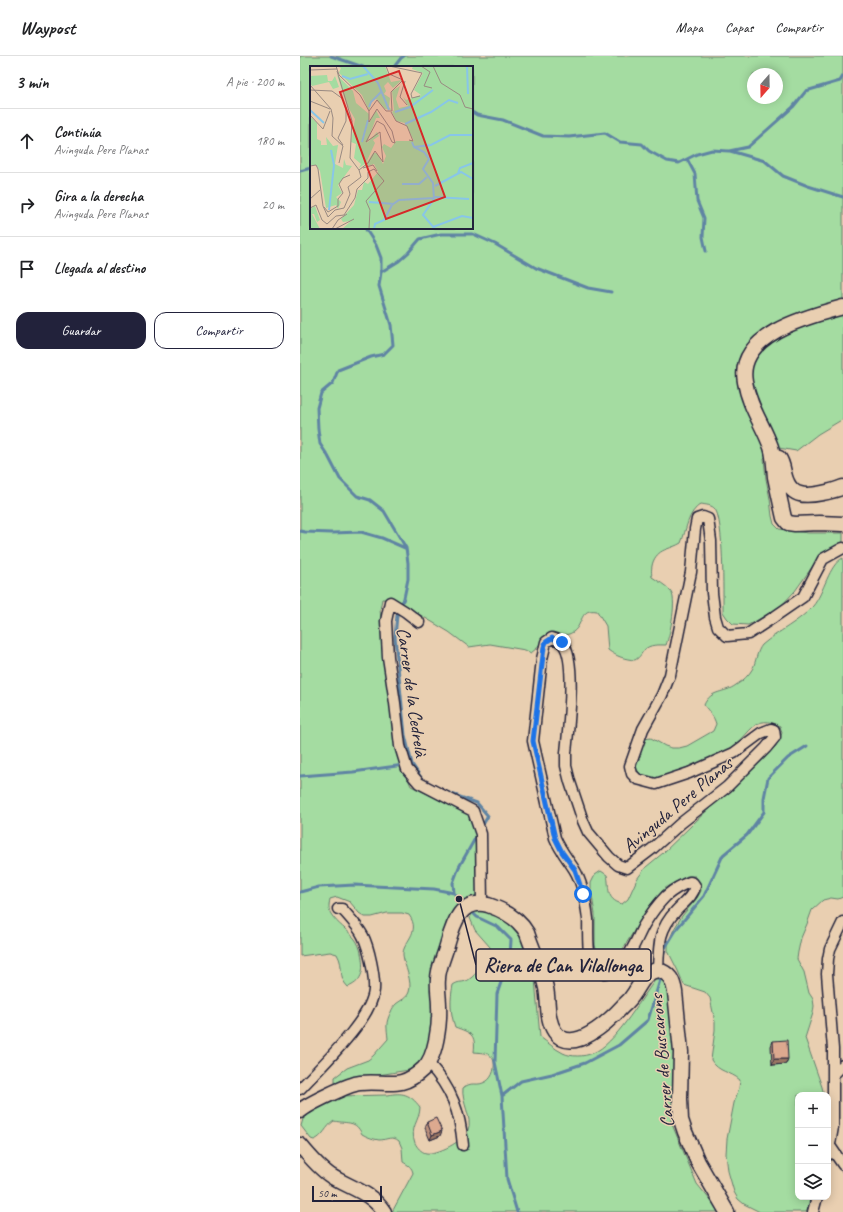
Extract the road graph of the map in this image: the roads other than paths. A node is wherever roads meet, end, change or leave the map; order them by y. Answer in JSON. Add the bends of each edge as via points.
{"nodes":[{"id":1,"x":843,"y":307,"type":"edge"},
{"id":2,"x":771,"y":448,"type":"junction"},
{"id":3,"x":843,"y":487,"type":"edge"},
{"id":4,"x":843,"y":524,"type":"edge"},
{"id":5,"x":843,"y":548,"type":"edge"},
{"id":6,"x":419,"y":622,"type":"dead end"},
{"id":7,"x":482,"y":904,"type":"junction"},
{"id":8,"x":338,"y":909,"type":"dead end"},
{"id":9,"x":843,"y":922,"type":"edge"},
{"id":10,"x":658,"y":970,"type":"junction"},
{"id":11,"x":429,"y":1064,"type":"junction"},
{"id":12,"x":843,"y":1065,"type":"edge"},
{"id":13,"x":833,"y":1075,"type":"junction"},
{"id":14,"x":300,"y":1089,"type":"edge"},
{"id":15,"x":300,"y":1111,"type":"edge"},
{"id":16,"x":831,"y":1139,"type":"edge"},
{"id":17,"x":300,"y":1145,"type":"edge"},
{"id":18,"x":463,"y":1145,"type":"dead end"},
{"id":19,"x":831,"y":1153,"type":"edge"},
{"id":20,"x":843,"y":1165,"type":"edge"},
{"id":21,"x":816,"y":1200,"type":"edge"},
{"id":22,"x":384,"y":1212,"type":"edge"},
{"id":23,"x":727,"y":1212,"type":"edge"},
{"id":24,"x":813,"y":1212,"type":"edge"}],
"edges":[{"from":1,"to":2,"type":"street","via":[[814,315],[773,332],[751,351],[744,371],[748,397]]},
{"from":2,"to":3,"type":"street","via":[[781,459],[787,481],[797,493],[814,494]]},
{"from":2,"to":4,"type":"street","via":[[784,518],[788,523]]},
{"from":5,"to":10,"type":"street","name":"Avinguda Pere Planas","via":[[823,559],[803,597],[748,634],[727,636],[718,627],[715,617],[708,519],[697,519],[691,572],[670,675],[643,729],[630,766],[632,774],[656,784],[728,757],[770,728],[774,730],[775,737],[727,787],[627,868],[618,865],[609,857],[588,832],[583,821],[566,766],[571,679],[568,656],[562,642],[552,638],[546,642],[533,741],[555,838],[575,870],[583,894],[588,919],[590,962],[597,972],[615,970],[629,955],[646,923],[666,896],[677,888],[690,882],[694,883],[692,895],[675,911],[662,931]]},
{"from":6,"to":7,"type":"street","name":"Carrer de la Cedrelà","via":[[390,602],[386,621],[388,657],[400,746],[407,769],[419,784],[473,811],[481,834]]},
{"from":7,"to":10,"type":"street","name":"Carrer de Buscarons","via":[[507,914],[524,927],[546,987],[552,1027],[559,1037],[566,1040],[581,1039],[596,1030],[624,1006],[649,974]]},
{"from":7,"to":11,"type":"street","via":[[471,906],[460,913],[451,933],[438,978],[439,1022]]},
{"from":8,"to":14,"type":"street","via":[[342,909],[362,935],[371,962],[374,990],[369,1005],[355,1029]]},
{"from":9,"to":13,"type":"street","via":[[830,949],[827,974]]},
{"from":10,"to":23,"type":"street","name":"Carrer de Buscarons","via":[[671,979],[675,992],[681,1052],[681,1120],[684,1132]]},
{"from":11,"to":15,"type":"street","via":[[403,1082],[350,1085]]},
{"from":11,"to":18,"type":"street","via":[[439,1076],[454,1104],[459,1116]]},
{"from":12,"to":13,"type":"street"},
{"from":13,"to":16,"type":"street"},
{"from":17,"to":22,"type":"street","via":[[325,1171],[366,1194],[376,1201]]},
{"from":19,"to":20,"type":"street"},
{"from":21,"to":24,"type":"street"}]}
